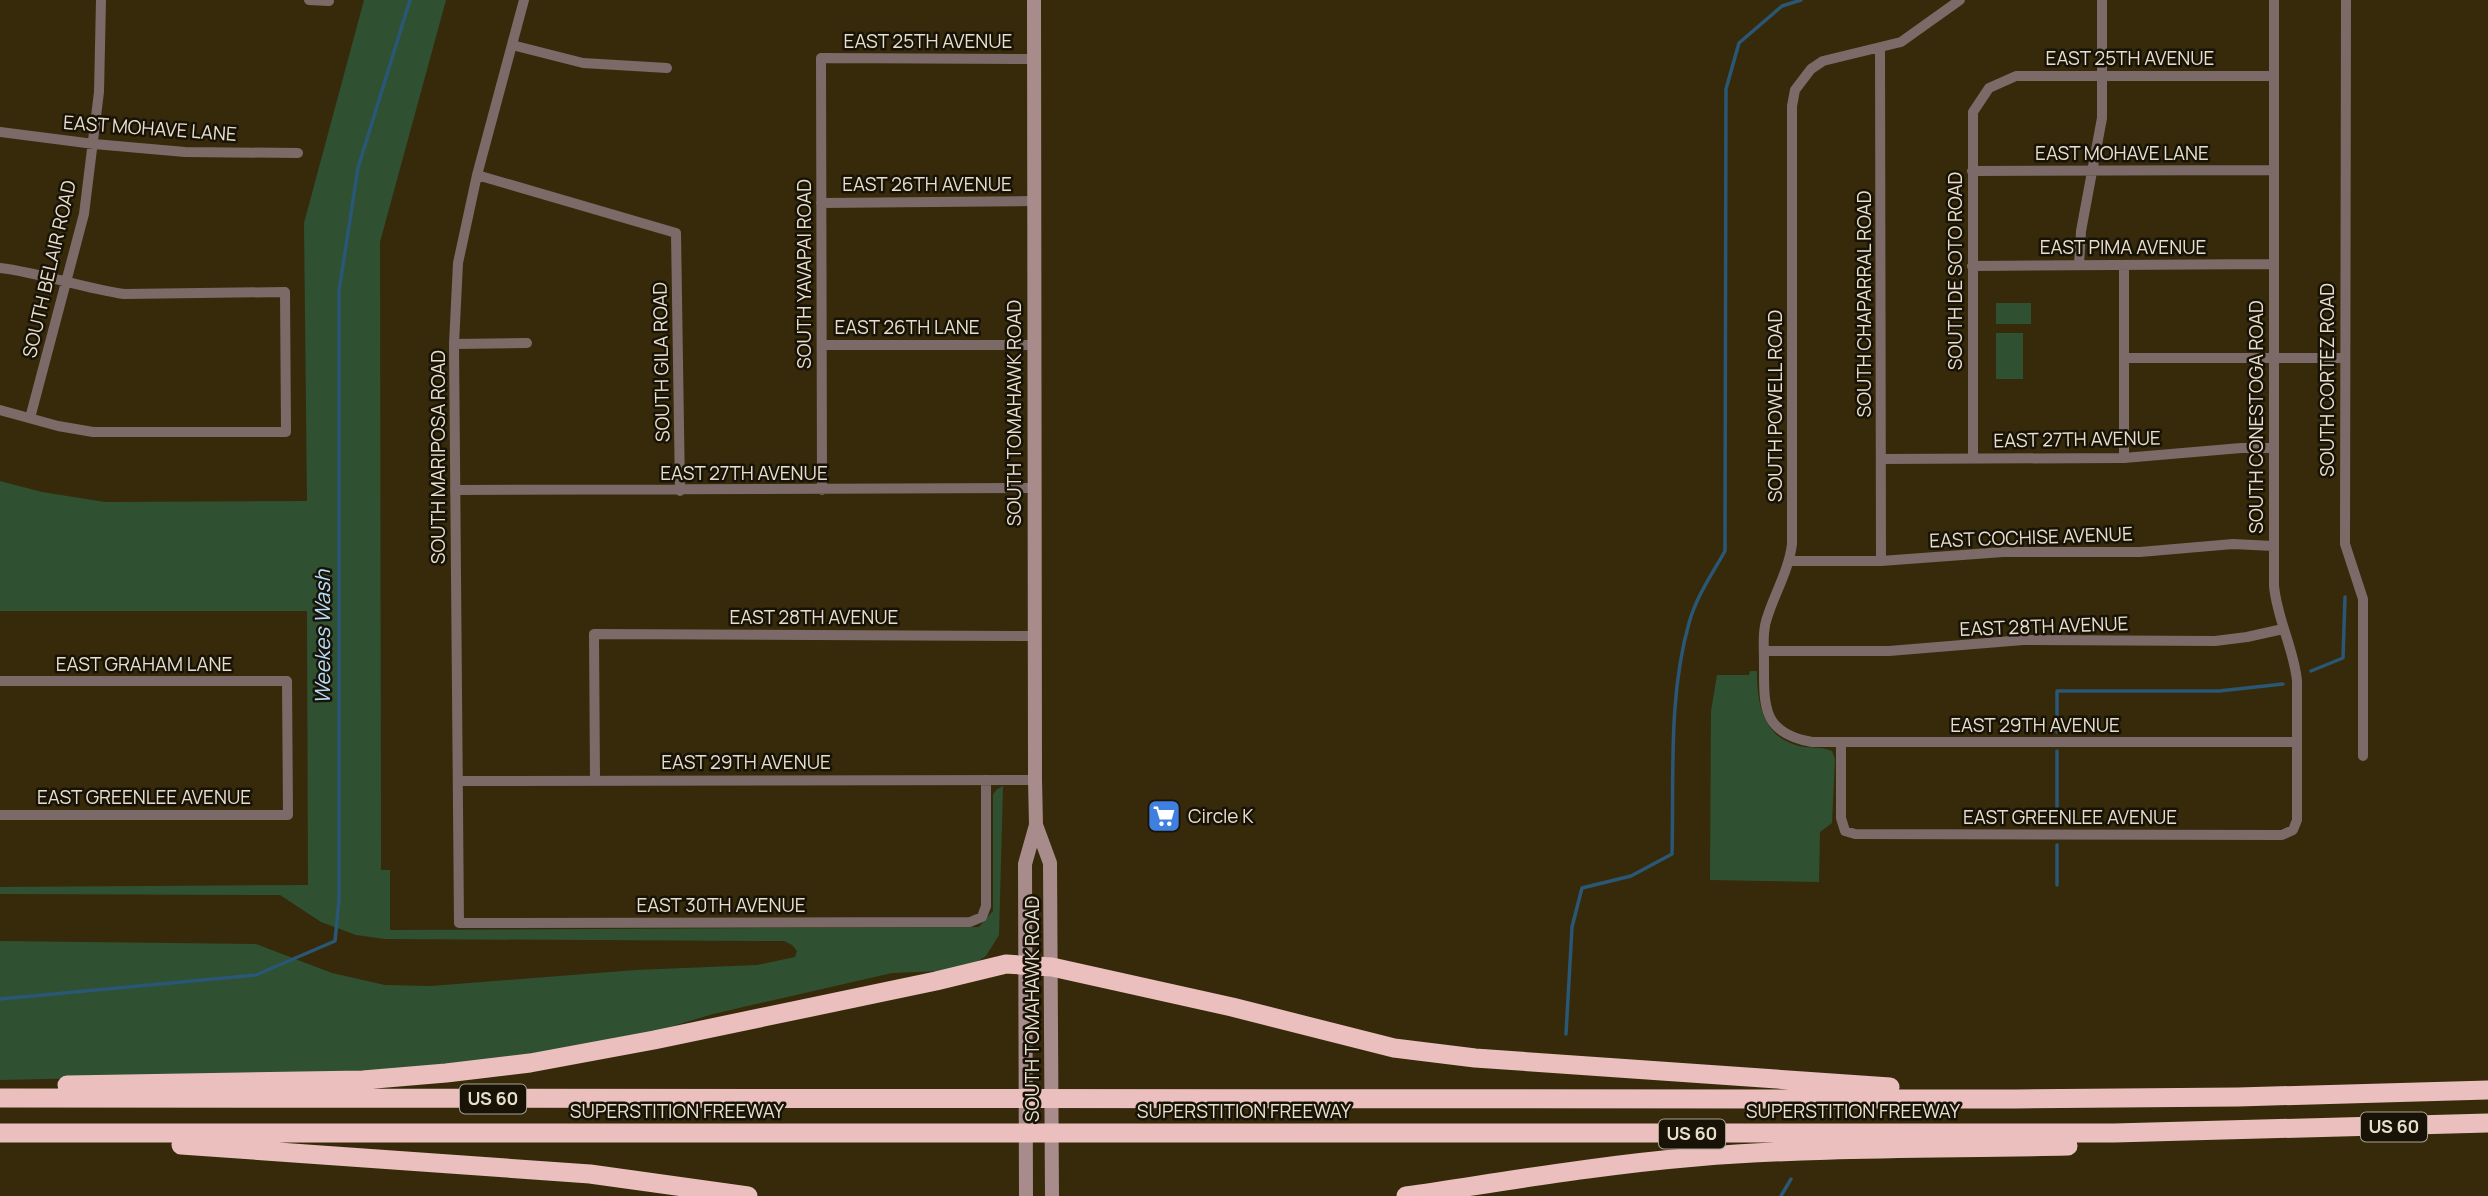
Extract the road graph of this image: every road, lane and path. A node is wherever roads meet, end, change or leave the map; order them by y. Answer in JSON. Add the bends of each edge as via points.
{"nodes":[{"id":1,"x":101,"y":0,"type":"edge"},
{"id":2,"x":309,"y":0,"type":"edge"},
{"id":3,"x":524,"y":0,"type":"edge"},
{"id":4,"x":1034,"y":0,"type":"edge"},
{"id":5,"x":1960,"y":0,"type":"edge"},
{"id":6,"x":2102,"y":0,"type":"edge"},
{"id":7,"x":2274,"y":0,"type":"edge"},
{"id":8,"x":2346,"y":0,"type":"edge"},
{"id":9,"x":329,"y":1,"type":"edge"},
{"id":10,"x":512,"y":45,"type":"junction"},
{"id":11,"x":1880,"y":48,"type":"junction"},
{"id":12,"x":821,"y":58,"type":"joint"},
{"id":13,"x":1034,"y":59,"type":"junction"},
{"id":14,"x":667,"y":68,"type":"dead end"},
{"id":15,"x":2102,"y":76,"type":"junction"},
{"id":16,"x":2274,"y":76,"type":"junction"},
{"id":17,"x":1989,"y":88,"type":"joint"},
{"id":18,"x":0,"y":132,"type":"edge"},
{"id":19,"x":94,"y":144,"type":"junction"},
{"id":20,"x":298,"y":153,"type":"dead end"},
{"id":21,"x":2093,"y":170,"type":"junction"},
{"id":22,"x":2273,"y":170,"type":"junction"},
{"id":23,"x":1972,"y":171,"type":"junction"},
{"id":24,"x":477,"y":175,"type":"junction"},
{"id":25,"x":1033,"y":201,"type":"junction"},
{"id":26,"x":821,"y":202,"type":"junction"},
{"id":27,"x":2273,"y":264,"type":"junction"},
{"id":28,"x":2080,"y":265,"type":"junction"},
{"id":29,"x":2124,"y":265,"type":"junction"},
{"id":30,"x":1972,"y":266,"type":"junction"},
{"id":31,"x":0,"y":268,"type":"edge"},
{"id":32,"x":67,"y":282,"type":"junction"},
{"id":33,"x":527,"y":343,"type":"dead end"},
{"id":34,"x":454,"y":344,"type":"junction"},
{"id":35,"x":822,"y":345,"type":"junction"},
{"id":36,"x":1033,"y":345,"type":"junction"},
{"id":37,"x":2124,"y":358,"type":"junction"},
{"id":38,"x":2273,"y":358,"type":"junction"},
{"id":39,"x":2344,"y":358,"type":"junction"},
{"id":40,"x":0,"y":410,"type":"edge"},
{"id":41,"x":30,"y":418,"type":"junction"},
{"id":42,"x":2274,"y":448,"type":"junction"},
{"id":43,"x":1973,"y":458,"type":"junction"},
{"id":44,"x":2124,"y":458,"type":"junction"},
{"id":45,"x":1882,"y":459,"type":"junction"},
{"id":46,"x":1033,"y":488,"type":"junction"},
{"id":47,"x":456,"y":490,"type":"junction"},
{"id":48,"x":680,"y":491,"type":"junction"},
{"id":49,"x":822,"y":491,"type":"junction"},
{"id":50,"x":2273,"y":546,"type":"junction"},
{"id":51,"x":1790,"y":561,"type":"junction"},
{"id":52,"x":1881,"y":561,"type":"junction"},
{"id":53,"x":2283,"y":629,"type":"junction"},
{"id":54,"x":1034,"y":636,"type":"junction"},
{"id":55,"x":1764,"y":651,"type":"junction"},
{"id":56,"x":0,"y":681,"type":"edge"},
{"id":57,"x":1777,"y":728,"type":"joint"},
{"id":58,"x":2296,"y":742,"type":"junction"},
{"id":59,"x":1841,"y":743,"type":"junction"},
{"id":60,"x":2363,"y":756,"type":"dead end"},
{"id":61,"x":595,"y":779,"type":"junction"},
{"id":62,"x":458,"y":780,"type":"junction"},
{"id":63,"x":986,"y":780,"type":"junction"},
{"id":64,"x":1035,"y":780,"type":"junction"},
{"id":65,"x":288,"y":814,"type":"joint"},
{"id":66,"x":0,"y":815,"type":"edge"},
{"id":67,"x":1036,"y":825,"type":"junction"},
{"id":68,"x":2293,"y":830,"type":"joint"},
{"id":69,"x":459,"y":923,"type":"joint"},
{"id":70,"x":1026,"y":965,"type":"junction"},
{"id":71,"x":1052,"y":967,"type":"junction"},
{"id":72,"x":0,"y":1088,"type":"edge"},
{"id":73,"x":2488,"y":1088,"type":"edge"},
{"id":74,"x":0,"y":1098,"type":"edge"},
{"id":75,"x":2016,"y":1099,"type":"junction"},
{"id":76,"x":2488,"y":1123,"type":"edge"},
{"id":77,"x":2300,"y":1130,"type":"junction"},
{"id":78,"x":0,"y":1133,"type":"edge"},
{"id":79,"x":61,"y":1133,"type":"junction"},
{"id":80,"x":748,"y":1196,"type":"edge"},
{"id":81,"x":1026,"y":1196,"type":"edge"},
{"id":82,"x":1052,"y":1196,"type":"edge"},
{"id":83,"x":1406,"y":1196,"type":"edge"}],
"edges":[{"from":1,"to":19,"type":"street","name":"SOUTH BELAIR ROAD"},
{"from":2,"to":9,"type":"street"},
{"from":3,"to":10,"type":"street","name":"SOUTH MARIPOSA ROAD"},
{"from":4,"to":13,"type":"main road","name":"SOUTH TOMAHAWK ROAD"},
{"from":5,"to":11,"type":"street","via":[[1900,42]]},
{"from":6,"to":15,"type":"street"},
{"from":7,"to":16,"type":"street","name":"SOUTH CONESTOGA ROAD"},
{"from":8,"to":39,"type":"street","name":"SOUTH CORTEZ ROAD"},
{"from":10,"to":14,"type":"street","via":[[583,63]]},
{"from":10,"to":24,"type":"street","name":"SOUTH MARIPOSA ROAD"},
{"from":11,"to":45,"type":"street","name":"SOUTH CHAPARRAL ROAD"},
{"from":11,"to":51,"type":"street","name":"SOUTH POWELL ROAD","via":[[1823,61],[1802,78],[1792,106]]},
{"from":12,"to":13,"type":"street","name":"EAST 25TH AVENUE"},
{"from":12,"to":26,"type":"street","name":"SOUTH YAVAPAI ROAD"},
{"from":13,"to":25,"type":"main road","name":"SOUTH TOMAHAWK ROAD"},
{"from":15,"to":16,"type":"street","name":"EAST 25TH AVENUE"},
{"from":15,"to":17,"type":"street","name":"EAST 25TH AVENUE","via":[[2016,76]]},
{"from":15,"to":21,"type":"street","via":[[2102,118]]},
{"from":16,"to":22,"type":"street","name":"SOUTH CONESTOGA ROAD"},
{"from":17,"to":23,"type":"street","name":"SOUTH DE SOTO ROAD","via":[[1973,112]]},
{"from":18,"to":19,"type":"street","name":"EAST MOHAVE LANE"},
{"from":19,"to":20,"type":"street","name":"EAST MOHAVE LANE","via":[[185,152]]},
{"from":19,"to":32,"type":"street","name":"SOUTH BELAIR ROAD","via":[[84,214]]},
{"from":21,"to":22,"type":"street","name":"EAST MOHAVE LANE"},
{"from":21,"to":23,"type":"street","name":"EAST MOHAVE LANE"},
{"from":21,"to":28,"type":"street","via":[[2081,231]]},
{"from":22,"to":27,"type":"street","name":"SOUTH CONESTOGA ROAD"},
{"from":23,"to":30,"type":"street","name":"SOUTH DE SOTO ROAD"},
{"from":24,"to":34,"type":"street","name":"SOUTH MARIPOSA ROAD","via":[[458,263]]},
{"from":24,"to":48,"type":"street","name":"SOUTH GILA ROAD","via":[[676,233]]},
{"from":25,"to":26,"type":"street","name":"EAST 26TH AVENUE"},
{"from":25,"to":36,"type":"main road","name":"SOUTH TOMAHAWK ROAD"},
{"from":26,"to":35,"type":"street","name":"SOUTH YAVAPAI ROAD"},
{"from":27,"to":29,"type":"street","name":"EAST PIMA AVENUE"},
{"from":27,"to":38,"type":"street","name":"SOUTH CONESTOGA ROAD"},
{"from":28,"to":29,"type":"street","name":"EAST PIMA AVENUE"},
{"from":28,"to":30,"type":"street","name":"EAST PIMA AVENUE"},
{"from":29,"to":37,"type":"street"},
{"from":30,"to":43,"type":"street","name":"SOUTH DE SOTO ROAD"},
{"from":31,"to":32,"type":"street"},
{"from":32,"to":41,"type":"street","name":"SOUTH BELAIR ROAD"},
{"from":32,"to":41,"type":"street","via":[[124,294],[285,292],[286,432],[93,432]]},
{"from":33,"to":34,"type":"street"},
{"from":34,"to":47,"type":"street","name":"SOUTH MARIPOSA ROAD"},
{"from":35,"to":36,"type":"street","name":"EAST 26TH LANE"},
{"from":35,"to":49,"type":"street","name":"SOUTH YAVAPAI ROAD"},
{"from":36,"to":46,"type":"main road","name":"SOUTH TOMAHAWK ROAD"},
{"from":37,"to":38,"type":"street"},
{"from":37,"to":44,"type":"street"},
{"from":38,"to":39,"type":"street"},
{"from":38,"to":42,"type":"street","name":"SOUTH CONESTOGA ROAD"},
{"from":39,"to":60,"type":"street","name":"SOUTH CORTEZ ROAD","via":[[2345,544],[2363,599]]},
{"from":40,"to":41,"type":"street"},
{"from":42,"to":44,"type":"street","name":"EAST 27TH AVENUE"},
{"from":42,"to":50,"type":"street","name":"SOUTH CONESTOGA ROAD"},
{"from":43,"to":44,"type":"street","name":"EAST 27TH AVENUE"},
{"from":43,"to":45,"type":"street","name":"EAST 27TH AVENUE"},
{"from":45,"to":52,"type":"street","name":"SOUTH CHAPARRAL ROAD"},
{"from":46,"to":49,"type":"street","name":"EAST 27TH AVENUE"},
{"from":46,"to":54,"type":"main road","name":"SOUTH TOMAHAWK ROAD"},
{"from":47,"to":48,"type":"street","name":"EAST 27TH AVENUE"},
{"from":47,"to":62,"type":"street","name":"SOUTH MARIPOSA ROAD"},
{"from":48,"to":49,"type":"street","name":"EAST 27TH AVENUE"},
{"from":50,"to":52,"type":"street","name":"EAST COCHISE AVENUE","via":[[2003,552]]},
{"from":50,"to":53,"type":"street","name":"SOUTH CONESTOGA ROAD","via":[[2276,602]]},
{"from":51,"to":52,"type":"street","name":"EAST COCHISE AVENUE"},
{"from":51,"to":55,"type":"street","name":"SOUTH POWELL ROAD","via":[[1767,616]]},
{"from":53,"to":55,"type":"street","name":"EAST 28TH AVENUE","via":[[2215,641],[2023,640],[1889,651]]},
{"from":53,"to":58,"type":"street","name":"SOUTH CONESTOGA ROAD","via":[[2296,672]]},
{"from":54,"to":61,"type":"street","name":"EAST 28TH AVENUE","via":[[594,634]]},
{"from":54,"to":64,"type":"main road","name":"SOUTH TOMAHAWK ROAD"},
{"from":55,"to":57,"type":"street","name":"SOUTH POWELL ROAD","via":[[1764,696]]},
{"from":56,"to":65,"type":"street","name":"EAST GRAHAM LANE","via":[[287,681]]},
{"from":57,"to":59,"type":"street","name":"EAST 29TH AVENUE","via":[[1792,738]]},
{"from":58,"to":59,"type":"street","name":"EAST 29TH AVENUE"},
{"from":58,"to":68,"type":"street","name":"SOUTH CONESTOGA ROAD","via":[[2297,820]]},
{"from":59,"to":68,"type":"street","name":"EAST GREENLEE AVENUE","via":[[1841,818],[1845,831],[1855,834],[2282,835]]},
{"from":61,"to":62,"type":"street","name":"EAST 29TH AVENUE"},
{"from":61,"to":63,"type":"street","name":"EAST 29TH AVENUE"},
{"from":62,"to":69,"type":"street","name":"SOUTH MARIPOSA ROAD"},
{"from":63,"to":64,"type":"street","name":"EAST 29TH AVENUE"},
{"from":63,"to":69,"type":"street","name":"EAST 30TH AVENUE","via":[[986,906],[982,917],[970,922]]},
{"from":64,"to":67,"type":"main road","name":"SOUTH TOMAHAWK ROAD"},
{"from":65,"to":66,"type":"street","name":"EAST GREENLEE AVENUE"},
{"from":67,"to":70,"type":"main road","name":"SOUTH TOMAHAWK ROAD","via":[[1025,864]]},
{"from":67,"to":71,"type":"main road","name":"SOUTH TOMAHAWK ROAD","via":[[1050,863]]},
{"from":70,"to":71,"type":"highway"},
{"from":70,"to":72,"type":"highway","via":[[1006,964],[530,1063],[363,1080]]},
{"from":70,"to":81,"type":"main road","name":"SOUTH TOMAHAWK ROAD"},
{"from":71,"to":75,"type":"highway","via":[[1394,1048]]},
{"from":71,"to":82,"type":"main road","name":"SOUTH TOMAHAWK ROAD"},
{"from":73,"to":75,"type":"highway","name":"SUPERSTITION FREEWAY","number":"US 60"},
{"from":74,"to":75,"type":"highway","name":"SUPERSTITION FREEWAY","number":"US 60"},
{"from":76,"to":77,"type":"highway","name":"SUPERSTITION FREEWAY","number":"US 60"},
{"from":77,"to":79,"type":"highway","name":"SUPERSTITION FREEWAY","number":"US 60"},
{"from":77,"to":83,"type":"highway","via":[[2113,1145],[1695,1157]]},
{"from":78,"to":79,"type":"highway","name":"SUPERSTITION FREEWAY","number":"US 60"},
{"from":79,"to":80,"type":"highway","via":[[590,1174]]}]}
